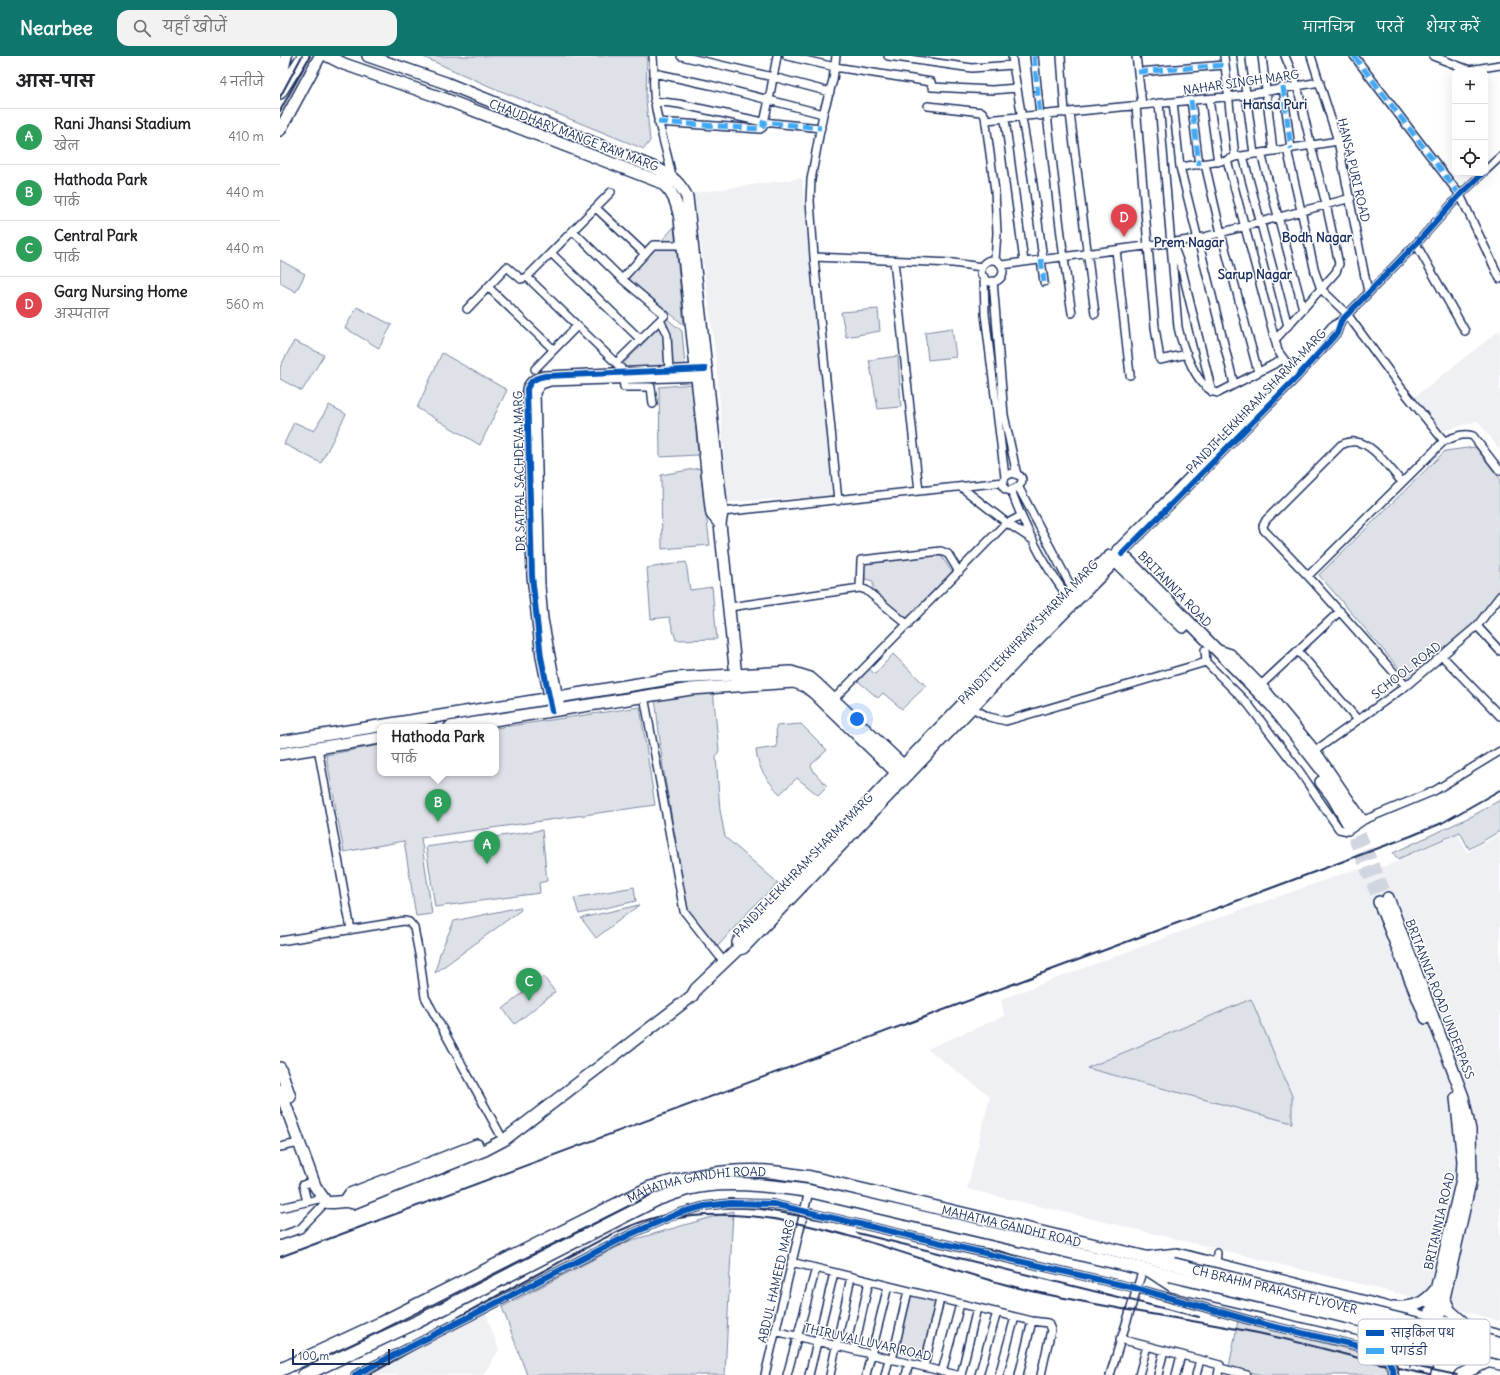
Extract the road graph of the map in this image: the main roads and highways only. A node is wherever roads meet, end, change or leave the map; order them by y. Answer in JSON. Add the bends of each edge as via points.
{"nodes":[{"id":1,"x":286,"y":56,"type":"edge"},
{"id":2,"x":303,"y":56,"type":"edge"},
{"id":3,"x":320,"y":56,"type":"edge"},
{"id":4,"x":328,"y":56,"type":"edge"},
{"id":5,"x":368,"y":56,"type":"edge"},
{"id":6,"x":280,"y":81,"type":"edge"},
{"id":7,"x":280,"y":93,"type":"edge"},
{"id":8,"x":280,"y":130,"type":"edge"},
{"id":9,"x":701,"y":373,"type":"junction"},
{"id":10,"x":720,"y":524,"type":"junction"},
{"id":11,"x":1116,"y":555,"type":"joint"},
{"id":12,"x":1073,"y":597,"type":"junction"},
{"id":13,"x":735,"y":657,"type":"junction"},
{"id":14,"x":736,"y":674,"type":"junction"},
{"id":15,"x":753,"y":674,"type":"junction"},
{"id":16,"x":737,"y":686,"type":"junction"},
{"id":17,"x":392,"y":724,"type":"edge"},
{"id":18,"x":469,"y":724,"type":"edge"},
{"id":19,"x":377,"y":726,"type":"edge"},
{"id":20,"x":377,"y":738,"type":"edge"},
{"id":21,"x":280,"y":742,"type":"edge"},
{"id":22,"x":280,"y":754,"type":"edge"},
{"id":23,"x":903,"y":772,"type":"junction"},
{"id":24,"x":1355,"y":820,"type":"tunnel mouth"},
{"id":25,"x":1384,"y":900,"type":"tunnel mouth"},
{"id":26,"x":280,"y":1068,"type":"edge"},
{"id":27,"x":280,"y":1090,"type":"edge"},
{"id":28,"x":1462,"y":1109,"type":"junction"},
{"id":29,"x":323,"y":1198,"type":"junction"},
{"id":30,"x":1143,"y":1263,"type":"junction"},
{"id":31,"x":1171,"y":1270,"type":"junction"},
{"id":32,"x":1437,"y":1287,"type":"junction"},
{"id":33,"x":1444,"y":1298,"type":"junction"},
{"id":34,"x":1393,"y":1307,"type":"road end"},
{"id":35,"x":1434,"y":1317,"type":"joint"},
{"id":36,"x":1365,"y":1319,"type":"edge"},
{"id":37,"x":1389,"y":1319,"type":"edge"},
{"id":38,"x":1459,"y":1319,"type":"edge"},
{"id":39,"x":1490,"y":1342,"type":"edge"},
{"id":40,"x":1500,"y":1344,"type":"edge"},
{"id":41,"x":1490,"y":1350,"type":"edge"},
{"id":42,"x":1500,"y":1353,"type":"edge"},
{"id":43,"x":1404,"y":1365,"type":"edge"},
{"id":44,"x":1419,"y":1365,"type":"edge"},
{"id":45,"x":1425,"y":1365,"type":"edge"},
{"id":46,"x":1481,"y":1365,"type":"edge"},
{"id":47,"x":280,"y":1370,"type":"edge"},
{"id":48,"x":304,"y":1375,"type":"edge"},
{"id":49,"x":1405,"y":1375,"type":"edge"},
{"id":50,"x":1414,"y":1375,"type":"edge"},
{"id":51,"x":1424,"y":1375,"type":"edge"},
{"id":52,"x":1460,"y":1375,"type":"edge"}],
"edges":[{"from":1,"to":6,"type":"main road"},
{"from":2,"to":7,"type":"main road"},
{"from":3,"to":8,"type":"main road"},
{"from":4,"to":9,"type":"main road","name":"CHAUDHARY MANGE RAM MARG","via":[[666,186],[675,198],[680,219]]},
{"from":5,"to":9,"type":"main road","name":"CHAUDHARY MANGE RAM MARG","via":[[446,83],[672,176],[687,197]]},
{"from":9,"to":10,"type":"main road","name":"CHAUDHARY MANGE RAM MARG","via":[[722,512]]},
{"from":9,"to":10,"type":"main road","name":"CHAUDHARY MANGE RAM MARG","via":[[711,508],[712,514]]},
{"from":10,"to":13,"type":"main road","name":"CHAUDHARY MANGE RAM MARG"},
{"from":11,"to":12,"type":"main road","name":"PANDIT LEKKHRAM SHARMA MARG"},
{"from":11,"to":24,"type":"main road","name":"BRITANNIA ROAD","via":[[1210,649],[1272,706],[1339,792]]},
{"from":12,"to":23,"type":"main road","name":"PANDIT LEKKHRAM SHARMA MARG"},
{"from":12,"to":23,"type":"main road","name":"PANDIT LEKKHRAM SHARMA MARG","via":[[972,708]]},
{"from":13,"to":14,"type":"main road","name":"CHAUDHARY MANGE RAM MARG"},
{"from":13,"to":15,"type":"main road"},
{"from":14,"to":15,"type":"main road"},
{"from":14,"to":16,"type":"main road","name":"CHAUDHARY MANGE RAM MARG"},
{"from":14,"to":17,"type":"main road","via":[[675,678]]},
{"from":15,"to":23,"type":"main road","via":[[792,672],[811,679],[834,699]]},
{"from":16,"to":18,"type":"main road","via":[[690,689]]},
{"from":16,"to":23,"type":"main road","via":[[794,682],[805,686]]},
{"from":19,"to":21,"type":"main road"},
{"from":20,"to":22,"type":"main road"},
{"from":23,"to":29,"type":"main road","name":"PANDIT LEKKHRAM SHARMA MARG","via":[[743,948],[738,949],[696,989],[640,1033],[502,1137],[350,1194],[346,1200],[332,1203]]},
{"from":25,"to":28,"type":"main road","name":"BRITANNIA ROAD UNDERPASS","via":[[1452,1065]]},
{"from":26,"to":29,"type":"main road","via":[[321,1184]]},
{"from":27,"to":29,"type":"main road","via":[[313,1181]]},
{"from":28,"to":32,"type":"main road","name":"BRITANNIA ROAD","via":[[1463,1170]]},
{"from":28,"to":33,"type":"main road","name":"BRITANNIA ROAD","via":[[1470,1130],[1471,1178]]},
{"from":30,"to":31,"type":"main road","name":"CH BRAHM PRAKASH FLYOVER"},
{"from":30,"to":47,"type":"main road","name":"MAHATMA GANDHI ROAD","via":[[860,1187],[759,1170],[719,1172],[649,1188],[379,1324]]},
{"from":30,"to":48,"type":"main road","name":"MAHATMA GANDHI ROAD","via":[[809,1191],[759,1184],[688,1189],[658,1199],[417,1322]]},
{"from":31,"to":36,"type":"main road","name":"CH BRAHM PRAKASH FLYOVER","bridge":true},
{"from":31,"to":37,"type":"main road","name":"CH BRAHM PRAKASH FLYOVER","bridge":true},
{"from":32,"to":34,"type":"main road","via":[[1428,1298],[1416,1306]]},
{"from":32,"to":35,"type":"main road","name":"BRITANNIA ROAD"},
{"from":33,"to":35,"type":"main road","name":"BRITANNIA ROAD"},
{"from":33,"to":38,"type":"main road","via":[[1450,1311]]},
{"from":39,"to":40,"type":"main road","name":"CH BRAHM PRAKASH FLYOVER","bridge":true},
{"from":41,"to":42,"type":"main road","name":"CH BRAHM PRAKASH FLYOVER","bridge":true},
{"from":43,"to":49,"type":"main road"},
{"from":44,"to":50,"type":"main road"},
{"from":45,"to":51,"type":"main road"},
{"from":46,"to":52,"type":"main road"}]}
